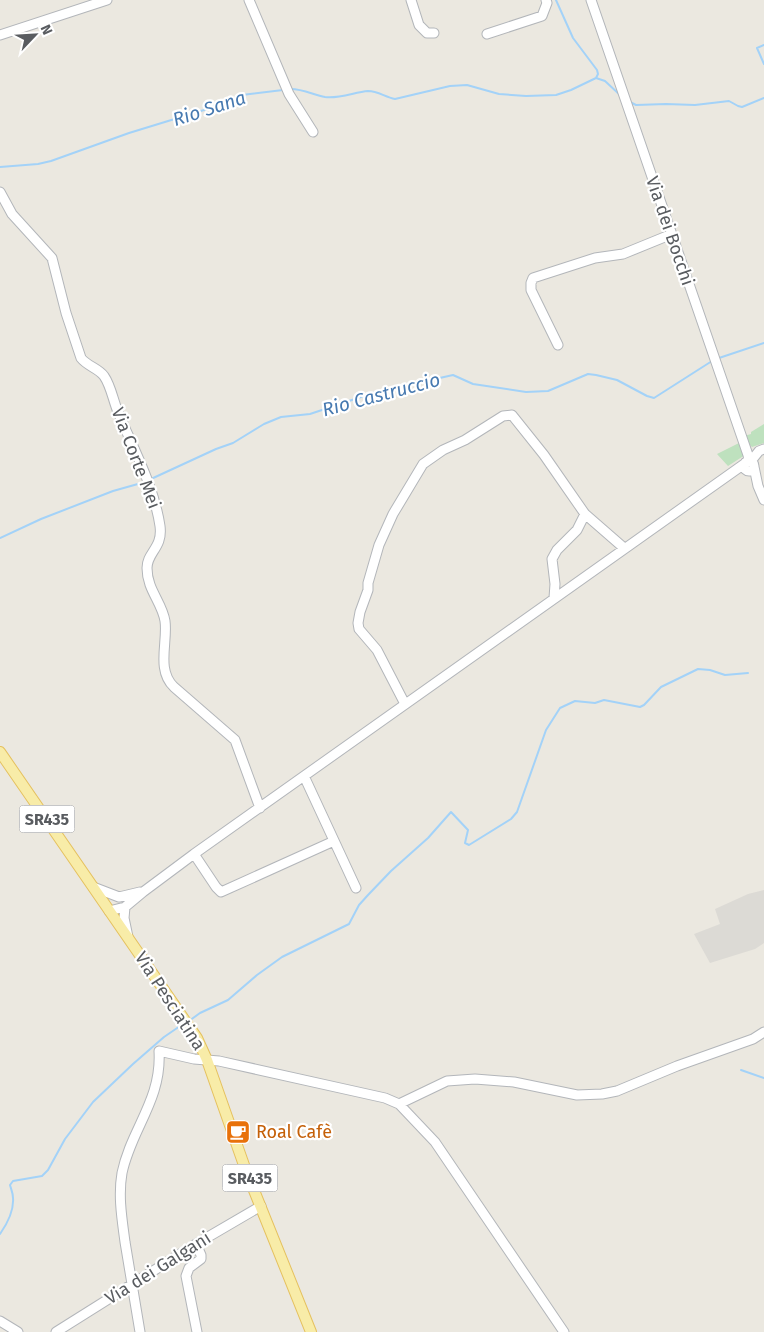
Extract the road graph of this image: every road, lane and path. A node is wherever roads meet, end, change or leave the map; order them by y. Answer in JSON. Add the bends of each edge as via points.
{"nodes":[{"id":1,"x":107,"y":0,"type":"edge"},
{"id":2,"x":249,"y":0,"type":"edge"},
{"id":3,"x":411,"y":0,"type":"edge"},
{"id":4,"x":546,"y":0,"type":"edge"},
{"id":5,"x":591,"y":0,"type":"edge"},
{"id":6,"x":434,"y":33,"type":"dead end"},
{"id":7,"x":487,"y":34,"type":"dead end"},
{"id":8,"x":0,"y":35,"type":"edge"},
{"id":9,"x":313,"y":132,"type":"dead end"},
{"id":10,"x":0,"y":192,"type":"edge"},
{"id":11,"x":672,"y":234,"type":"junction"},
{"id":12,"x":558,"y":345,"type":"dead end"},
{"id":13,"x":745,"y":448,"type":"junction"},
{"id":14,"x":762,"y":451,"type":"edge"},
{"id":15,"x":750,"y":465,"type":"junction"},
{"id":16,"x":764,"y":500,"type":"edge"},
{"id":17,"x":585,"y":514,"type":"junction"},
{"id":18,"x":624,"y":548,"type":"junction"},
{"id":19,"x":554,"y":598,"type":"junction"},
{"id":20,"x":405,"y":704,"type":"junction"},
{"id":21,"x":0,"y":752,"type":"edge"},
{"id":22,"x":304,"y":776,"type":"junction"},
{"id":23,"x":260,"y":808,"type":"junction"},
{"id":24,"x":334,"y":841,"type":"junction"},
{"id":25,"x":194,"y":854,"type":"junction"},
{"id":26,"x":93,"y":887,"type":"junction"},
{"id":27,"x":356,"y":888,"type":"dead end"},
{"id":28,"x":143,"y":892,"type":"junction"},
{"id":29,"x":119,"y":897,"type":"junction"},
{"id":30,"x":125,"y":907,"type":"junction"},
{"id":31,"x":109,"y":911,"type":"junction"},
{"id":32,"x":128,"y":937,"type":"junction"},
{"id":33,"x":764,"y":1032,"type":"edge"},
{"id":34,"x":207,"y":1060,"type":"junction"},
{"id":35,"x":399,"y":1104,"type":"junction"},
{"id":36,"x":261,"y":1206,"type":"junction"},
{"id":37,"x":196,"y":1244,"type":"junction"},
{"id":38,"x":132,"y":1285,"type":"junction"},
{"id":39,"x":0,"y":1321,"type":"edge"},
{"id":40,"x":18,"y":1332,"type":"edge"},
{"id":41,"x":56,"y":1332,"type":"edge"},
{"id":42,"x":140,"y":1332,"type":"edge"},
{"id":43,"x":197,"y":1332,"type":"edge"},
{"id":44,"x":311,"y":1332,"type":"edge"},
{"id":45,"x":564,"y":1332,"type":"edge"}],
"edges":[{"from":1,"to":8,"type":"street"},
{"from":2,"to":9,"type":"street","via":[[288,90]]},
{"from":3,"to":6,"type":"street","via":[[419,25],[427,33]]},
{"from":4,"to":7,"type":"street","via":[[542,16]]},
{"from":5,"to":11,"type":"street","name":"Via dei Bocchi"},
{"from":10,"to":23,"type":"street","name":"Via Corte Mei","via":[[12,214],[52,258],[81,358],[104,375],[147,482],[158,517],[160,538],[147,567],[148,580],[163,611],[166,674],[171,684],[236,740]]},
{"from":11,"to":12,"type":"street","via":[[623,254],[595,258],[533,278],[531,290]]},
{"from":11,"to":13,"type":"street","name":"Via dei Bocchi"},
{"from":13,"to":14,"type":"street"},
{"from":13,"to":15,"type":"street","name":"Via dei Bocchi"},
{"from":14,"to":15,"type":"street"},
{"from":15,"to":16,"type":"street","name":"Via dei Bocchi"},
{"from":15,"to":18,"type":"street","via":[[730,474]]},
{"from":17,"to":18,"type":"street"},
{"from":17,"to":19,"type":"street","via":[[577,530],[552,559],[556,584]]},
{"from":17,"to":20,"type":"street","via":[[512,416],[503,416],[423,464],[379,545],[358,623],[377,650]]},
{"from":18,"to":19,"type":"street"},
{"from":19,"to":20,"type":"street"},
{"from":20,"to":22,"type":"street"},
{"from":21,"to":26,"type":"main road","name":"Via Pesciatina","number":"SR435"},
{"from":22,"to":23,"type":"street"},
{"from":22,"to":24,"type":"street"},
{"from":23,"to":25,"type":"street"},
{"from":24,"to":25,"type":"street","via":[[221,892]]},
{"from":24,"to":27,"type":"street"},
{"from":25,"to":28,"type":"street"},
{"from":26,"to":29,"type":"street"},
{"from":26,"to":31,"type":"main road","name":"Via Pesciatina","number":"SR435"},
{"from":28,"to":29,"type":"street"},
{"from":28,"to":30,"type":"street"},
{"from":29,"to":31,"type":"street"},
{"from":30,"to":31,"type":"street"},
{"from":30,"to":32,"type":"street"},
{"from":31,"to":32,"type":"main road","name":"Via Pesciatina","number":"SR435"},
{"from":32,"to":34,"type":"main road","name":"Via Pesciatina","number":"SR435","via":[[187,1022]]},
{"from":33,"to":35,"type":"street","via":[[753,1039],[602,1094],[577,1095],[514,1082],[474,1079],[447,1081]]},
{"from":34,"to":35,"type":"street"},
{"from":34,"to":36,"type":"main road","name":"Via Pesciatina","number":"SR435"},
{"from":34,"to":38,"type":"street","name":"Via Pesciatina","via":[[159,1051],[158,1079],[122,1173],[120,1197]]},
{"from":35,"to":45,"type":"street","via":[[435,1142]]},
{"from":36,"to":37,"type":"street","name":"Via dei Galgani"},
{"from":36,"to":44,"type":"main road","name":"Via Pesciatina","number":"SR435"},
{"from":37,"to":38,"type":"street","name":"Via dei Galgani"},
{"from":37,"to":43,"type":"street","via":[[201,1258],[189,1268],[186,1276]]},
{"from":38,"to":41,"type":"street","name":"Via dei Galgani"},
{"from":38,"to":42,"type":"street","name":"Via Pesciatina"},
{"from":39,"to":40,"type":"street"}]}
